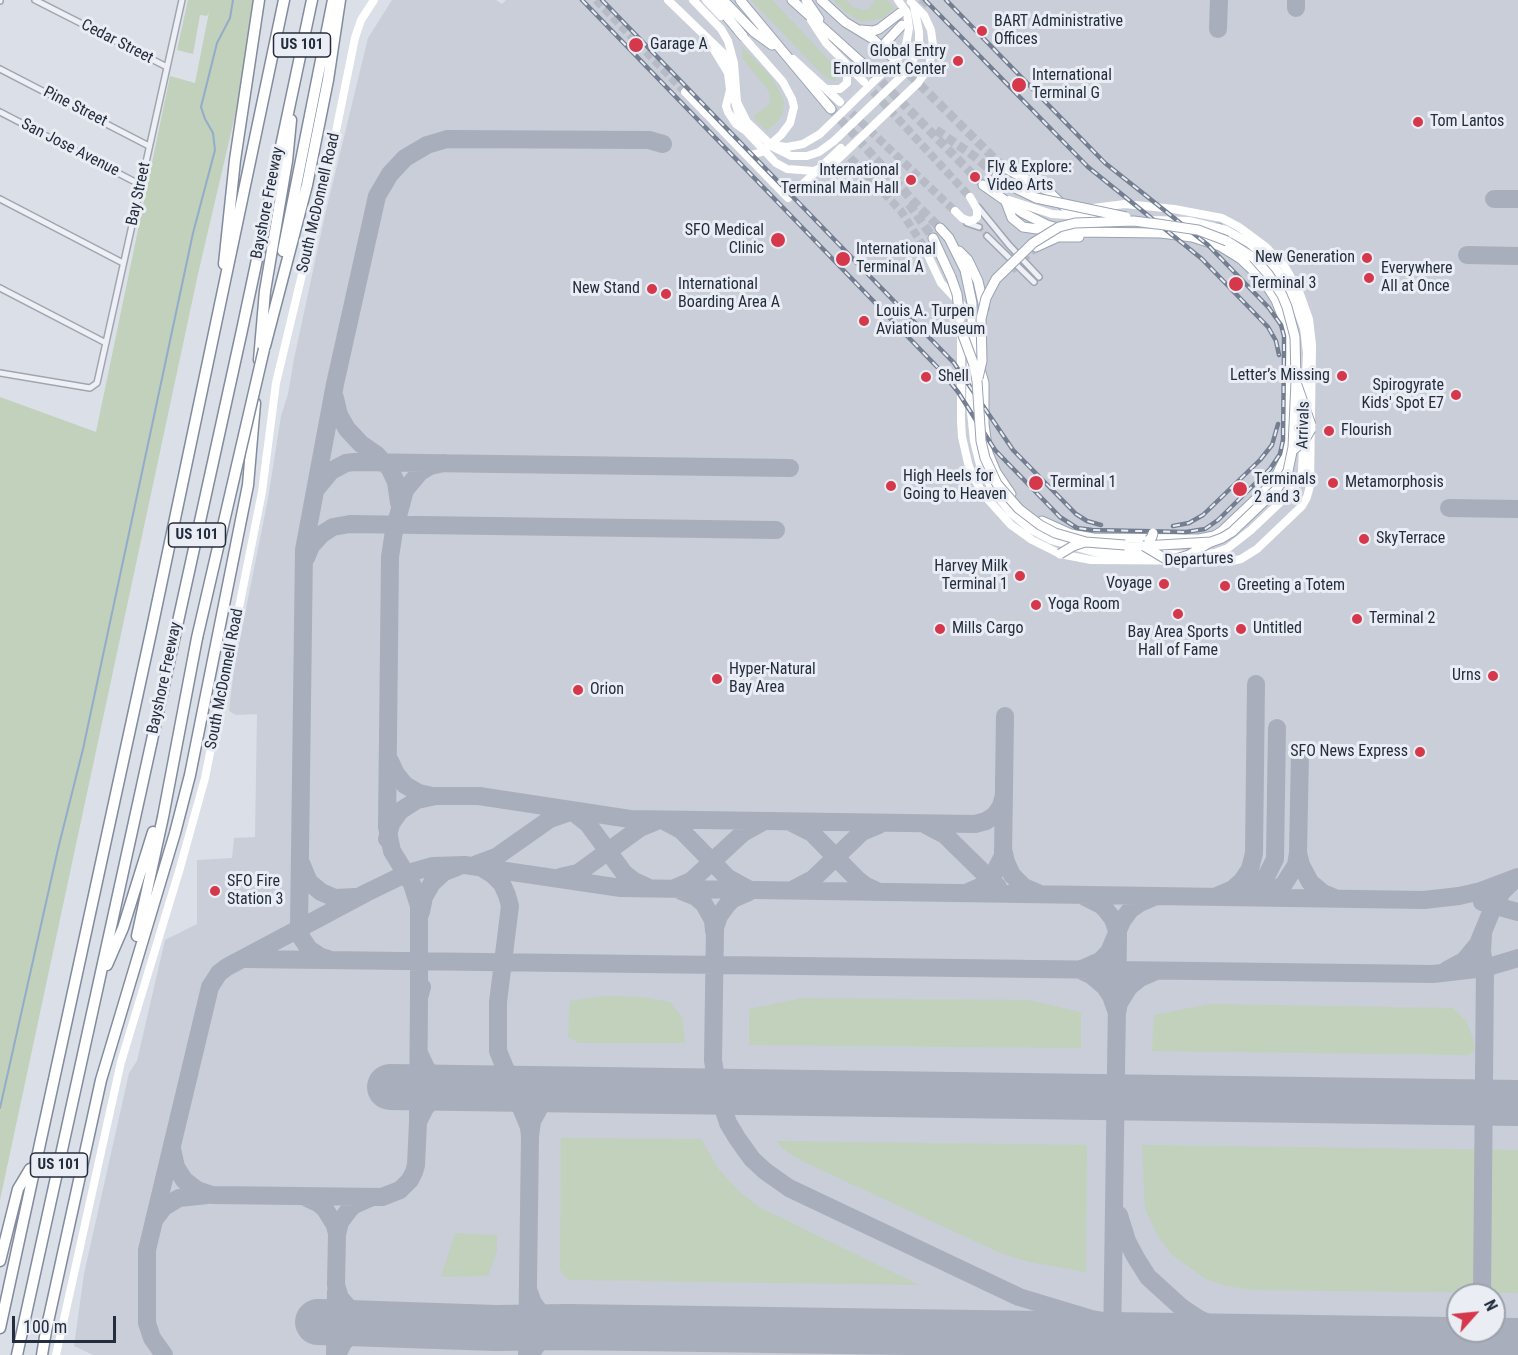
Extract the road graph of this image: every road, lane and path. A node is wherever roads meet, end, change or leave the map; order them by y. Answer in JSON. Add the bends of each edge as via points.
{"nodes":[{"id":1,"x":35,"y":0,"type":"edge"},
{"id":2,"x":182,"y":0,"type":"edge"},
{"id":3,"x":259,"y":0,"type":"edge"},
{"id":4,"x":280,"y":0,"type":"edge"},
{"id":5,"x":284,"y":0,"type":"edge"},
{"id":6,"x":312,"y":0,"type":"edge"},
{"id":7,"x":333,"y":0,"type":"edge"},
{"id":8,"x":340,"y":0,"type":"edge"},
{"id":9,"x":347,"y":0,"type":"edge"},
{"id":10,"x":374,"y":0,"type":"edge"},
{"id":11,"x":668,"y":0,"type":"edge"},
{"id":12,"x":693,"y":0,"type":"edge"},
{"id":13,"x":705,"y":0,"type":"edge"},
{"id":14,"x":713,"y":0,"type":"edge"},
{"id":15,"x":723,"y":0,"type":"edge"},
{"id":16,"x":740,"y":0,"type":"edge"},
{"id":17,"x":792,"y":0,"type":"edge"},
{"id":18,"x":806,"y":0,"type":"edge"},
{"id":19,"x":821,"y":0,"type":"edge"},
{"id":20,"x":898,"y":0,"type":"edge"},
{"id":21,"x":912,"y":2,"type":"edge"},
{"id":22,"x":900,"y":13,"type":"tunnel mouth"},
{"id":23,"x":807,"y":14,"type":"junction"},
{"id":24,"x":902,"y":25,"type":"dead end"},
{"id":25,"x":853,"y":27,"type":"junction"},
{"id":26,"x":827,"y":31,"type":"junction"},
{"id":27,"x":743,"y":36,"type":"junction"},
{"id":28,"x":704,"y":37,"type":"junction"},
{"id":29,"x":776,"y":44,"type":"junction"},
{"id":30,"x":274,"y":50,"type":"junction"},
{"id":31,"x":836,"y":53,"type":"junction"},
{"id":32,"x":784,"y":54,"type":"junction"},
{"id":33,"x":167,"y":67,"type":"junction"},
{"id":34,"x":0,"y":69,"type":"edge"},
{"id":35,"x":872,"y":72,"type":"tunnel mouth"},
{"id":36,"x":328,"y":80,"type":"junction"},
{"id":37,"x":864,"y":82,"type":"tunnel mouth"},
{"id":38,"x":827,"y":89,"type":"junction"},
{"id":39,"x":293,"y":90,"type":"junction"},
{"id":40,"x":685,"y":92,"type":"tunnel mouth"},
{"id":41,"x":734,"y":98,"type":"junction"},
{"id":42,"x":840,"y":102,"type":"tunnel mouth"},
{"id":43,"x":831,"y":109,"type":"tunnel mouth"},
{"id":44,"x":0,"y":112,"type":"edge"},
{"id":45,"x":745,"y":130,"type":"junction"},
{"id":46,"x":149,"y":146,"type":"junction"},
{"id":47,"x":841,"y":148,"type":"dead end"},
{"id":48,"x":744,"y":152,"type":"junction"},
{"id":49,"x":762,"y":152,"type":"junction"},
{"id":50,"x":757,"y":166,"type":"junction"},
{"id":51,"x":1007,"y":169,"type":"tunnel mouth"},
{"id":52,"x":997,"y":176,"type":"tunnel mouth"},
{"id":53,"x":141,"y":184,"type":"junction"},
{"id":54,"x":983,"y":185,"type":"tunnel mouth"},
{"id":55,"x":0,"y":199,"type":"edge"},
{"id":56,"x":971,"y":199,"type":"joint"},
{"id":57,"x":1003,"y":200,"type":"junction"},
{"id":58,"x":1086,"y":209,"type":"junction"},
{"id":59,"x":955,"y":211,"type":"tunnel mouth"},
{"id":60,"x":1074,"y":216,"type":"junction"},
{"id":61,"x":962,"y":218,"type":"junction"},
{"id":62,"x":1156,"y":224,"type":"junction"},
{"id":63,"x":978,"y":227,"type":"tunnel mouth"},
{"id":64,"x":940,"y":228,"type":"tunnel mouth"},
{"id":65,"x":1218,"y":228,"type":"junction"},
{"id":66,"x":1126,"y":232,"type":"junction"},
{"id":67,"x":987,"y":236,"type":"tunnel mouth"},
{"id":68,"x":1196,"y":238,"type":"junction"},
{"id":69,"x":935,"y":242,"type":"tunnel mouth"},
{"id":70,"x":954,"y":247,"type":"junction"},
{"id":71,"x":1036,"y":247,"type":"tunnel mouth"},
{"id":72,"x":925,"y":249,"type":"tunnel mouth"},
{"id":73,"x":123,"y":263,"type":"junction"},
{"id":74,"x":1039,"y":277,"type":"dead end"},
{"id":75,"x":1002,"y":280,"type":"tunnel mouth"},
{"id":76,"x":1034,"y":282,"type":"dead end"},
{"id":77,"x":0,"y":288,"type":"edge"},
{"id":78,"x":972,"y":315,"type":"junction"},
{"id":79,"x":986,"y":315,"type":"junction"},
{"id":80,"x":219,"y":317,"type":"junction"},
{"id":81,"x":961,"y":330,"type":"junction"},
{"id":82,"x":972,"y":341,"type":"junction"},
{"id":83,"x":106,"y":343,"type":"junction"},
{"id":84,"x":264,"y":349,"type":"junction"},
{"id":85,"x":0,"y":373,"type":"edge"},
{"id":86,"x":1296,"y":381,"type":"junction"},
{"id":87,"x":981,"y":382,"type":"junction"},
{"id":88,"x":1309,"y":424,"type":"junction"},
{"id":89,"x":984,"y":425,"type":"junction"},
{"id":90,"x":974,"y":438,"type":"junction"},
{"id":91,"x":1288,"y":449,"type":"junction"},
{"id":92,"x":1290,"y":493,"type":"junction"},
{"id":93,"x":1114,"y":539,"type":"junction"},
{"id":94,"x":1086,"y":542,"type":"junction"},
{"id":95,"x":1211,"y":542,"type":"junction"},
{"id":96,"x":1125,"y":545,"type":"junction"},
{"id":97,"x":1143,"y":546,"type":"junction"},
{"id":98,"x":1169,"y":546,"type":"junction"},
{"id":99,"x":1103,"y":552,"type":"junction"},
{"id":100,"x":1060,"y":554,"type":"junction"},
{"id":101,"x":1169,"y":561,"type":"junction"},
{"id":102,"x":167,"y":789,"type":"junction"},
{"id":103,"x":99,"y":980,"type":"junction"},
{"id":104,"x":126,"y":993,"type":"junction"},
{"id":105,"x":37,"y":1159,"type":"junction"},
{"id":106,"x":0,"y":1261,"type":"edge"},
{"id":107,"x":0,"y":1328,"type":"edge"},
{"id":108,"x":17,"y":1355,"type":"edge"},
{"id":109,"x":40,"y":1355,"type":"edge"},
{"id":110,"x":56,"y":1355,"type":"edge"}],
"edges":[{"from":1,"to":33,"type":"street","name":"Cedar Street"},
{"from":2,"to":33,"type":"street","name":"Bay Street"},
{"from":3,"to":80,"type":"highway","via":[[235,160]]},
{"from":4,"to":30,"type":"highway"},
{"from":5,"to":30,"type":"highway","name":"Bayshore Freeway","number":"US 101"},
{"from":6,"to":39,"type":"highway","name":"Bayshore Freeway","number":"US 101"},
{"from":7,"to":84,"type":"highway"},
{"from":8,"to":36,"type":"highway"},
{"from":9,"to":36,"type":"highway"},
{"from":10,"to":110,"type":"main road","name":"South McDonnell Road","via":[[355,38],[276,383],[261,498],[205,778],[118,1073]]},
{"from":11,"to":28,"type":"main road"},
{"from":12,"to":20,"type":"main road","bridge":true,"via":[[728,41],[737,102],[747,122],[771,145],[780,147],[803,144],[820,134],[899,57],[909,28],[907,13]]},
{"from":13,"to":27,"type":"main road"},
{"from":14,"to":27,"type":"main road"},
{"from":15,"to":32,"type":"main road","via":[[754,32]]},
{"from":16,"to":29,"type":"main road"},
{"from":17,"to":23,"type":"main road"},
{"from":18,"to":26,"type":"main road"},
{"from":19,"to":25,"type":"main road"},
{"from":21,"to":41,"type":"main road","bridge":true,"via":[[919,39],[912,63],[824,149],[799,157],[778,151],[753,129]]},
{"from":21,"to":45,"type":"main road","bridge":true,"via":[[931,30],[929,67],[835,162],[814,171],[783,167]]},
{"from":22,"to":25,"type":"main road","via":[[873,31]]},
{"from":23,"to":26,"type":"main road"},
{"from":23,"to":31,"type":"main road"},
{"from":24,"to":25,"type":"main road","via":[[886,42],[891,56]]},
{"from":26,"to":35,"type":"main road"},
{"from":27,"to":49,"type":"main road","via":[[783,82],[794,107],[790,123]]},
{"from":28,"to":41,"type":"main road","bridge":true,"via":[[731,65]]},
{"from":28,"to":45,"type":"main road","via":[[728,73],[729,115]]},
{"from":29,"to":32,"type":"main road"},
{"from":29,"to":38,"type":"main road"},
{"from":30,"to":80,"type":"highway","name":"Bayshore Freeway","number":"US 101"},
{"from":31,"to":37,"type":"main road"},
{"from":31,"to":38,"type":"main road","via":[[847,72],[847,83],[840,89]]},
{"from":32,"to":43,"type":"main road"},
{"from":33,"to":46,"type":"street","name":"Bay Street"},
{"from":34,"to":46,"type":"street","name":"Pine Street"},
{"from":36,"to":84,"type":"highway","via":[[307,185]]},
{"from":38,"to":42,"type":"main road"},
{"from":39,"to":103,"type":"highway","name":"Bayshore Freeway","number":"US 101"},
{"from":39,"to":104,"type":"highway","via":[[288,161],[265,291],[248,485],[185,797]]},
{"from":40,"to":48,"type":"main road"},
{"from":41,"to":45,"type":"main road","bridge":true},
{"from":44,"to":53,"type":"street","name":"San Jose Avenue"},
{"from":46,"to":53,"type":"street","name":"Bay Street"},
{"from":47,"to":50,"type":"main road","via":[[788,198]]},
{"from":48,"to":49,"type":"main road"},
{"from":48,"to":50,"type":"main road"},
{"from":49,"to":50,"type":"main road"},
{"from":51,"to":60,"type":"main road","via":[[1048,191]]},
{"from":52,"to":58,"type":"main road","name":"Departures","bridge":true,"via":[[1036,198]]},
{"from":53,"to":73,"type":"street","name":"Bay Street"},
{"from":54,"to":57,"type":"main road","name":"Arrivals"},
{"from":55,"to":73,"type":"street"},
{"from":56,"to":61,"type":"main road","via":[[977,217]]},
{"from":56,"to":74,"type":"street"},
{"from":57,"to":60,"type":"main road","name":"Arrivals","via":[[1039,212]]},
{"from":57,"to":66,"type":"main road","name":"Arrivals","via":[[1012,218],[1023,227],[1036,229],[1047,225],[1078,232]]},
{"from":58,"to":62,"type":"main road","name":"Departures","bridge":true},
{"from":58,"to":88,"type":"main road","name":"Departures","bridge":true,"via":[[1125,204],[1192,212],[1230,222],[1266,247],[1292,278],[1309,319]]},
{"from":59,"to":61,"type":"main road"},
{"from":60,"to":65,"type":"main road","name":"Arrivals","via":[[1189,221]]},
{"from":61,"to":63,"type":"street"},
{"from":62,"to":86,"type":"main road","name":"Departures","bridge":true,"via":[[1214,235],[1254,258],[1282,295],[1292,322]]},
{"from":62,"to":87,"type":"main road","bridge":true,"via":[[1075,223],[1059,227],[1033,243],[996,279],[986,298],[981,319]]},
{"from":64,"to":70,"type":"main road","name":"Arrivals"},
{"from":65,"to":68,"type":"main road"},
{"from":65,"to":88,"type":"main road","name":"Arrivals","via":[[1249,243],[1265,257],[1285,282],[1298,308],[1307,353]]},
{"from":66,"to":68,"type":"main road","name":"Arrivals"},
{"from":66,"to":71,"type":"main road","via":[[1115,237],[1058,237]]},
{"from":67,"to":76,"type":"street"},
{"from":68,"to":91,"type":"main road","name":"Arrivals","via":[[1220,246],[1249,265],[1271,290],[1281,310],[1288,338]]},
{"from":69,"to":81,"type":"main road","name":"Departures","bridge":true,"via":[[957,294]]},
{"from":70,"to":78,"type":"main road","name":"Arrivals","via":[[965,270]]},
{"from":70,"to":79,"type":"main road","via":[[968,260],[978,281]]},
{"from":72,"to":78,"type":"main road","via":[[941,284]]},
{"from":73,"to":83,"type":"street","name":"Bay Street"},
{"from":75,"to":79,"type":"main road","via":[[992,292]]},
{"from":77,"to":83,"type":"street"},
{"from":78,"to":82,"type":"main road","name":"Arrivals"},
{"from":79,"to":87,"type":"main road"},
{"from":80,"to":105,"type":"highway","name":"Bayshore Freeway","number":"US 101"},
{"from":81,"to":87,"type":"main road","name":"Departures","bridge":true},
{"from":81,"to":100,"type":"main road","name":"Departures","bridge":true,"via":[[962,437],[972,475],[1011,525]]},
{"from":82,"to":87,"type":"main road","name":"Arrivals"},
{"from":82,"to":90,"type":"main road","name":"Arrivals","via":[[970,403]]},
{"from":83,"to":85,"type":"street","name":"Bay Street","via":[[94,387]]},
{"from":84,"to":102,"type":"highway","bridge":true,"via":[[197,638]]},
{"from":86,"to":88,"type":"main road","bridge":true},
{"from":86,"to":91,"type":"main road","name":"Departures","bridge":true},
{"from":87,"to":89,"type":"main road","name":"Arrivals"},
{"from":87,"to":94,"type":"main road","name":"Departures","bridge":true,"via":[[981,441],[997,484],[1040,525]]},
{"from":88,"to":91,"type":"main road","bridge":true,"via":[[1304,441]]},
{"from":88,"to":92,"type":"main road","name":"Arrivals","via":[[1302,471]]},
{"from":88,"to":101,"type":"main road","name":"Departures","bridge":true,"via":[[1311,481],[1302,506],[1257,549],[1240,559]]},
{"from":89,"to":90,"type":"main road"},
{"from":89,"to":93,"type":"main road","name":"Arrivals","via":[[992,464],[1017,502],[1043,522],[1063,531]]},
{"from":90,"to":99,"type":"main road","name":"Arrivals","via":[[980,465],[1011,513],[1051,540]]},
{"from":91,"to":92,"type":"main road"},
{"from":91,"to":93,"type":"main road","name":"Arrivals","via":[[1273,483],[1214,536]]},
{"from":91,"to":95,"type":"main road","name":"Departures","bridge":true,"via":[[1288,471],[1277,489],[1232,532]]},
{"from":92,"to":99,"type":"main road","name":"Arrivals","via":[[1240,540],[1215,553]]},
{"from":93,"to":99,"type":"main road"},
{"from":94,"to":96,"type":"main road","name":"Departures","bridge":true},
{"from":94,"to":100,"type":"main road","bridge":true},
{"from":95,"to":98,"type":"main road","name":"Departures","bridge":true},
{"from":95,"to":101,"type":"main road","bridge":true},
{"from":96,"to":97,"type":"main road","name":"Departures"},
{"from":96,"to":98,"type":"main road","bridge":true,"via":[[1149,540],[1153,530],[1157,540]]},
{"from":97,"to":98,"type":"main road","name":"Departures","bridge":true},
{"from":97,"to":101,"type":"main road","bridge":true},
{"from":100,"to":101,"type":"main road","name":"Departures","bridge":true,"via":[[1091,560]]},
{"from":102,"to":103,"type":"highway","via":[[123,928]]},
{"from":102,"to":104,"type":"highway"},
{"from":103,"to":108,"type":"highway","name":"Bayshore Freeway","number":"US 101"},
{"from":104,"to":109,"type":"highway","via":[[98,1095]]},
{"from":105,"to":106,"type":"highway","via":[[18,1189]]},
{"from":105,"to":107,"type":"highway","name":"Bayshore Freeway","number":"US 101"}]}
